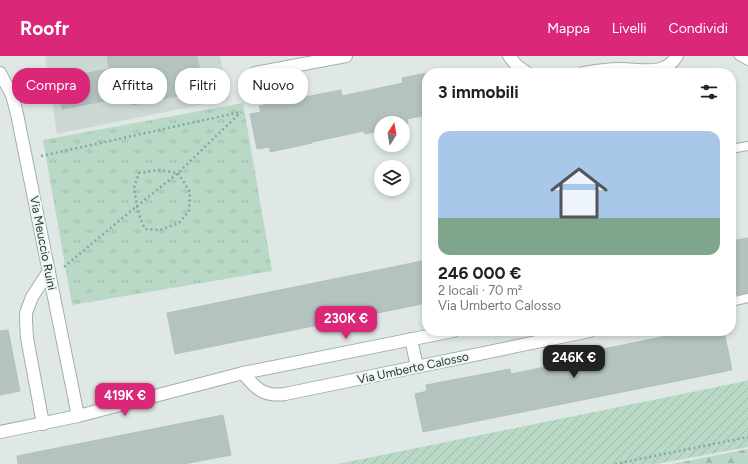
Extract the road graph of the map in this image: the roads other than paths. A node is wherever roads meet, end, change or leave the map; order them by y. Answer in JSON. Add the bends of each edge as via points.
{"nodes":[{"id":1,"x":346,"y":56,"type":"edge"},
{"id":2,"x":509,"y":56,"type":"edge"},
{"id":3,"x":677,"y":56,"type":"edge"},
{"id":4,"x":739,"y":56,"type":"edge"},
{"id":5,"x":748,"y":61,"type":"edge"},
{"id":6,"x":282,"y":68,"type":"edge"},
{"id":7,"x":520,"y":68,"type":"edge"},
{"id":8,"x":659,"y":68,"type":"edge"},
{"id":9,"x":0,"y":73,"type":"edge"},
{"id":10,"x":748,"y":146,"type":"edge"},
{"id":11,"x":736,"y":148,"type":"edge"},
{"id":12,"x":50,"y":275,"type":"junction"},
{"id":13,"x":748,"y":298,"type":"edge"},
{"id":14,"x":736,"y":301,"type":"edge"},
{"id":15,"x":427,"y":336,"type":"edge"},
{"id":16,"x":566,"y":336,"type":"edge"},
{"id":17,"x":411,"y":339,"type":"junction"},
{"id":18,"x":417,"y":367,"type":"junction"},
{"id":19,"x":243,"y":373,"type":"junction"},
{"id":20,"x":78,"y":416,"type":"junction"},
{"id":21,"x":43,"y":424,"type":"junction"},
{"id":22,"x":0,"y":432,"type":"edge"}],
"edges":[{"from":1,"to":6,"type":"street"},
{"from":2,"to":7,"type":"street"},
{"from":3,"to":8,"type":"street","via":[[670,64]]},
{"from":4,"to":5,"type":"lane"},
{"from":9,"to":12,"type":"street","name":"Via Meuccio Ruini","via":[[15,105]]},
{"from":10,"to":11,"type":"lane"},
{"from":12,"to":20,"type":"street","name":"Via Meuccio Ruini"},
{"from":12,"to":21,"type":"street","via":[[32,297],[26,313],[27,338]]},
{"from":13,"to":14,"type":"lane"},
{"from":15,"to":17,"type":"street"},
{"from":16,"to":18,"type":"street","name":"Via Umberto Calosso"},
{"from":17,"to":18,"type":"street"},
{"from":17,"to":19,"type":"street"},
{"from":18,"to":19,"type":"street","name":"Via Umberto Calosso","via":[[279,395],[258,389]]},
{"from":19,"to":20,"type":"street"},
{"from":20,"to":21,"type":"street"},
{"from":21,"to":22,"type":"street"}]}
